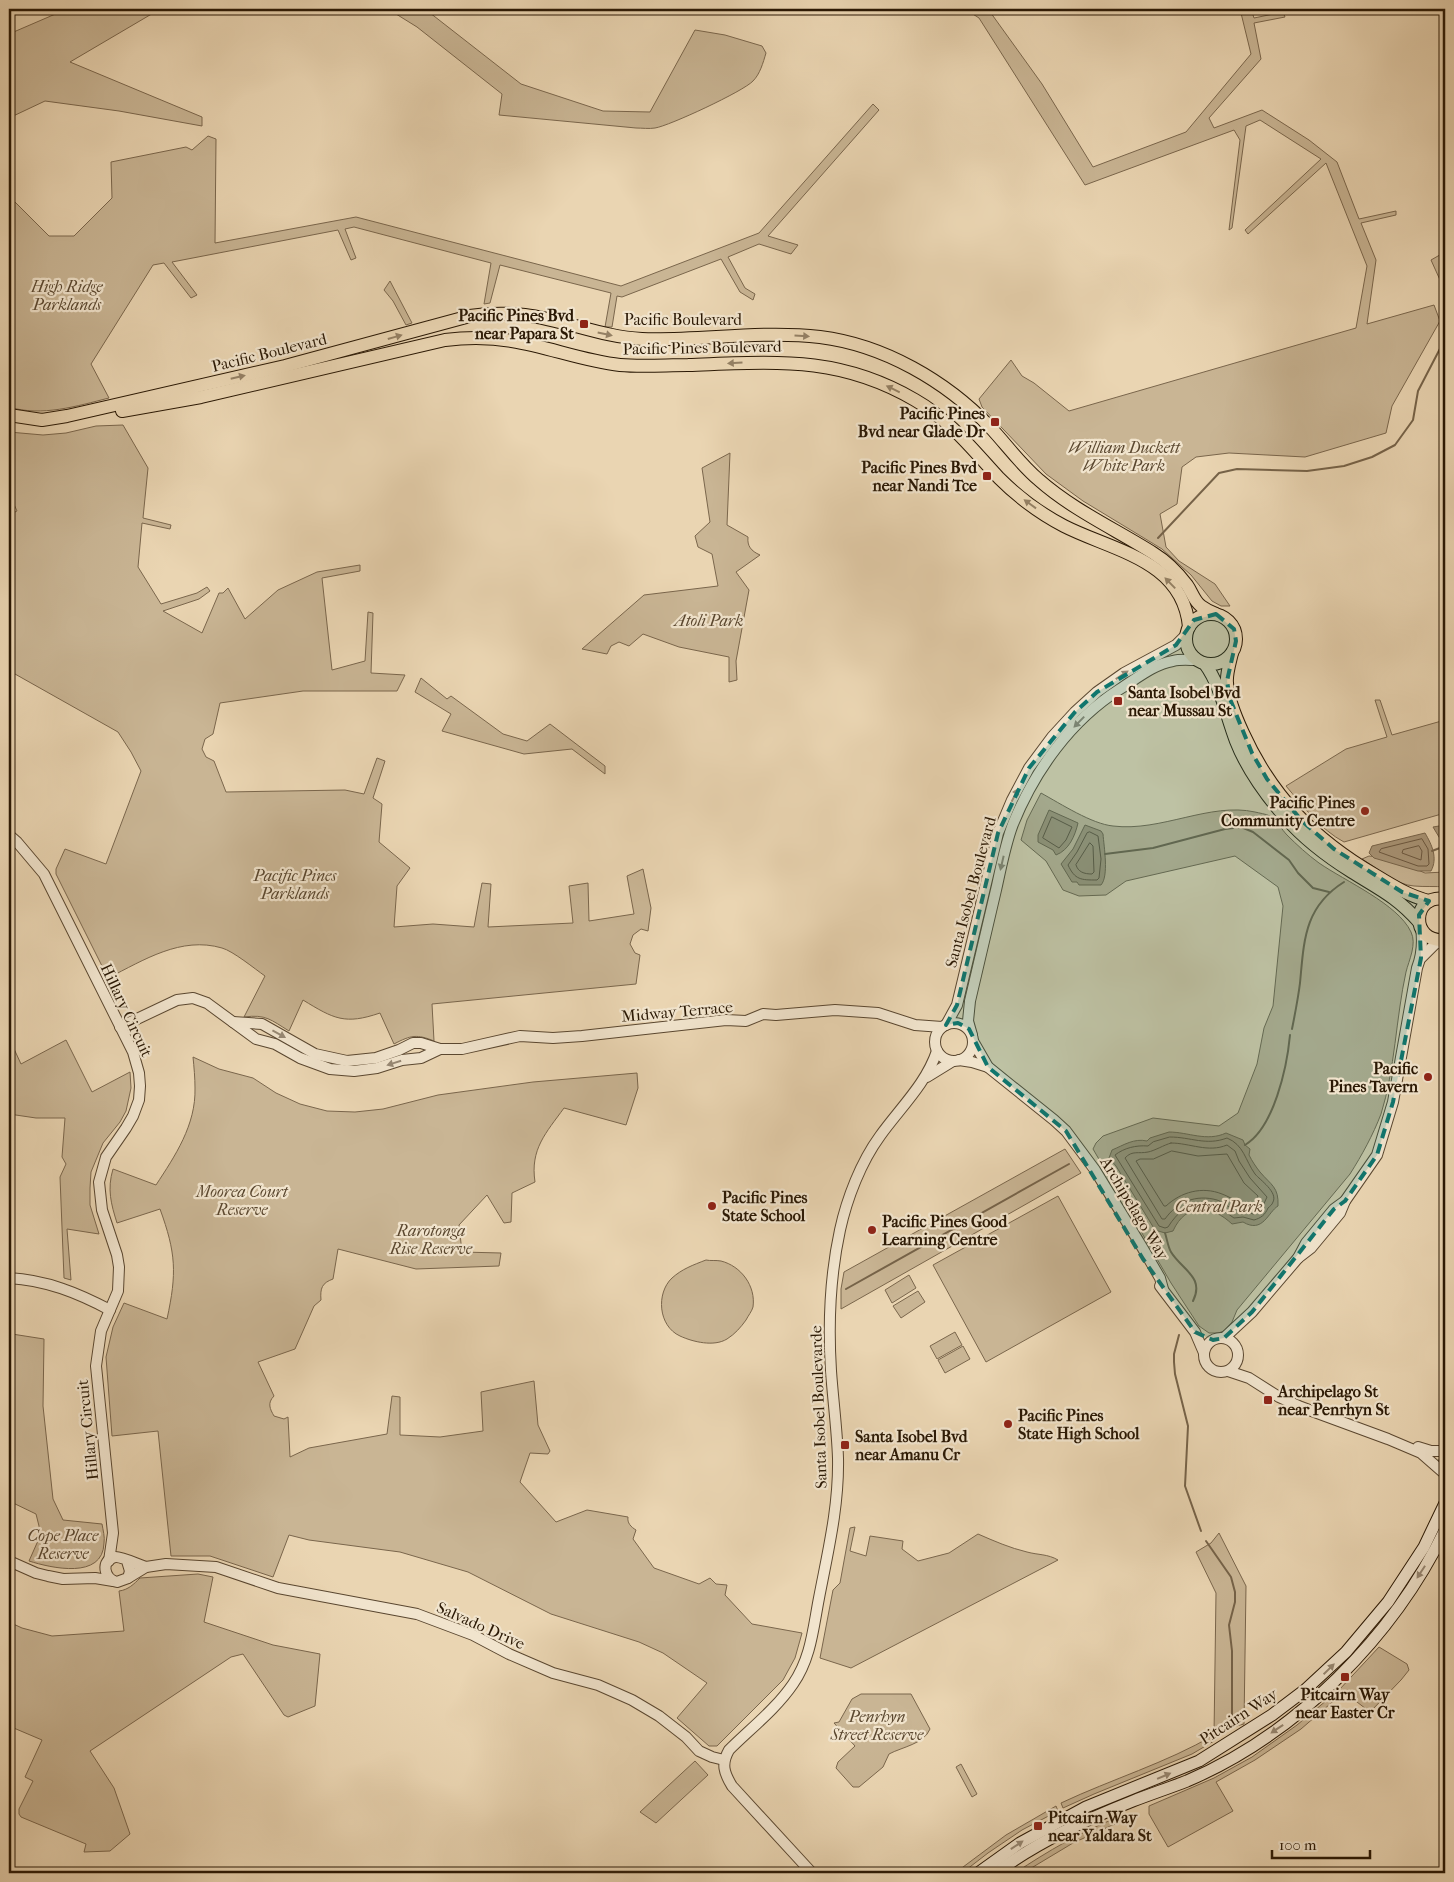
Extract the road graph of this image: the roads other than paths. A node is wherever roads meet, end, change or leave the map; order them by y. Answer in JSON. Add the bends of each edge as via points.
{"nodes":[{"id":1,"x":9,"y":415,"type":"edge"},
{"id":2,"x":9,"y":423,"type":"edge"},
{"id":3,"x":1216,"y":614,"type":"junction"},
{"id":4,"x":1187,"y":631,"type":"junction"},
{"id":5,"x":1232,"y":653,"type":"junction"},
{"id":6,"x":1200,"y":662,"type":"junction"},
{"id":7,"x":9,"y":835,"type":"edge"},
{"id":8,"x":1445,"y":899,"type":"edge"},
{"id":9,"x":1429,"y":901,"type":"junction"},
{"id":10,"x":1420,"y":925,"type":"junction"},
{"id":11,"x":1445,"y":940,"type":"edge"},
{"id":12,"x":1421,"y":958,"type":"junction"},
{"id":13,"x":233,"y":1022,"type":"junction"},
{"id":14,"x":915,"y":1025,"type":"junction"},
{"id":15,"x":944,"y":1026,"type":"junction"},
{"id":16,"x":120,"y":1027,"type":"junction"},
{"id":17,"x":973,"y":1038,"type":"junction"},
{"id":18,"x":936,"y":1048,"type":"junction"},
{"id":19,"x":440,"y":1049,"type":"junction"},
{"id":20,"x":956,"y":1061,"type":"junction"},
{"id":21,"x":988,"y":1067,"type":"junction"},
{"id":22,"x":926,"y":1077,"type":"junction"},
{"id":23,"x":9,"y":1278,"type":"edge"},
{"id":24,"x":110,"y":1310,"type":"junction"},
{"id":25,"x":1252,"y":1312,"type":"junction"},
{"id":26,"x":1195,"y":1332,"type":"junction"},
{"id":27,"x":1224,"y":1338,"type":"junction"},
{"id":28,"x":1213,"y":1340,"type":"junction"},
{"id":29,"x":1237,"y":1347,"type":"junction"},
{"id":30,"x":1204,"y":1354,"type":"junction"},
{"id":31,"x":1238,"y":1358,"type":"junction"},
{"id":32,"x":1228,"y":1371,"type":"junction"},
{"id":33,"x":1249,"y":1378,"type":"junction"},
{"id":34,"x":1388,"y":1438,"type":"junction"},
{"id":35,"x":1445,"y":1451,"type":"edge"},
{"id":36,"x":1445,"y":1461,"type":"edge"},
{"id":37,"x":1445,"y":1473,"type":"edge"},
{"id":38,"x":1445,"y":1503,"type":"edge"},
{"id":39,"x":1445,"y":1530,"type":"edge"},
{"id":40,"x":113,"y":1533,"type":"junction"},
{"id":41,"x":126,"y":1560,"type":"junction"},
{"id":42,"x":9,"y":1561,"type":"edge"},
{"id":43,"x":107,"y":1562,"type":"junction"},
{"id":44,"x":146,"y":1568,"type":"junction"},
{"id":45,"x":81,"y":1578,"type":"junction"},
{"id":46,"x":128,"y":1578,"type":"junction"},
{"id":47,"x":113,"y":1582,"type":"junction"},
{"id":48,"x":724,"y":1760,"type":"junction"},
{"id":49,"x":812,"y":1873,"type":"edge"},
{"id":50,"x":978,"y":1873,"type":"edge"},
{"id":51,"x":996,"y":1873,"type":"edge"}],
"edges":[{"from":1,"to":3,"type":"main road","name":"Pacific Boulevard","one_way":true,"via":[[42,420],[67,416],[285,366],[470,316],[493,313],[526,315],[614,336],[822,338],[880,353],[952,392],[990,426],[1039,481],[1158,556],[1178,574],[1202,607]]},
{"from":4,"to":2,"type":"main road","name":"Pacific Pines Boulevard","one_way":true,"via":[[1188,615],[1183,600],[1159,572],[1140,559],[1064,526],[1016,494],[962,436],[915,400],[874,380],[828,367],[780,362],[620,365],[513,341],[471,337],[445,340],[220,393],[66,423],[31,426]]},
{"from":3,"to":4,"type":"main road","via":[[1200,616]]},
{"from":3,"to":5,"type":"main road","via":[[1226,619],[1234,629],[1236,641]]},
{"from":4,"to":6,"type":"main road","via":[[1187,648]]},
{"from":15,"to":4,"type":"street","name":"Santa Isobel Boulevard","one_way":true,"via":[[957,1005],[998,833],[1029,768],[1052,737],[1097,692],[1124,673],[1176,645]]},
{"from":5,"to":6,"type":"main road","via":[[1220,663]]},
{"from":5,"to":9,"type":"main road","via":[[1227,681],[1238,722],[1267,779],[1288,806],[1342,855],[1402,892]]},
{"from":6,"to":10,"type":"main road","via":[[1214,676],[1246,762],[1286,818],[1329,856],[1390,894]]},
{"from":6,"to":17,"type":"street","name":"Santa Isobel Boulevard","one_way":true,"via":[[1174,660],[1162,664],[1110,695],[1063,739],[1034,781],[1013,825],[1004,855],[970,1000],[968,1021]]},
{"from":7,"to":16,"type":"street","name":"Hillary Circuit","via":[[44,874]]},
{"from":8,"to":9,"type":"main road"},
{"from":9,"to":10,"type":"main road","via":[[1421,910]]},
{"from":10,"to":11,"type":"main road","via":[[1431,938]]},
{"from":10,"to":12,"type":"street","via":[[1423,939]]},
{"from":11,"to":12,"type":"street"},
{"from":12,"to":25,"type":"street","via":[[1391,1111],[1377,1155],[1346,1201],[1334,1209]]},
{"from":13,"to":16,"type":"street","name":"Midway Terrace","via":[[207,1003],[184,998]]},
{"from":13,"to":19,"type":"street","name":"Midway Terrace","one_way":true,"via":[[262,1024],[315,1054],[347,1061],[376,1058],[412,1043]]},
{"from":19,"to":13,"type":"street","name":"Midway Terrace","one_way":true,"via":[[421,1058],[377,1068],[354,1071],[330,1069],[275,1044],[256,1039]]},
{"from":14,"to":15,"type":"street","name":"Midway Terrace"},
{"from":14,"to":18,"type":"street","name":"Midway Terrace"},
{"from":14,"to":19,"type":"street","name":"Midway Terrace","via":[[878,1013],[835,1010],[776,1016],[763,1014],[746,1021],[726,1020],[582,1036],[520,1036],[470,1048]]},
{"from":15,"to":17,"type":"street","via":[[958,1023],[969,1029]]},
{"from":15,"to":18,"type":"street","via":[[938,1032]]},
{"from":16,"to":24,"type":"street","name":"Hillary Circuit","via":[[137,1062],[140,1086],[133,1116],[106,1157],[99,1182],[102,1210],[119,1268],[118,1291]]},
{"from":17,"to":20,"type":"street","via":[[970,1053]]},
{"from":17,"to":21,"type":"street","name":"Archipelago Way"},
{"from":18,"to":20,"type":"street","via":[[946,1059]]},
{"from":18,"to":22,"type":"street","name":"Santa Isobel Boulevarde"},
{"from":20,"to":21,"type":"street","name":"Archipelago Way"},
{"from":20,"to":22,"type":"street","name":"Santa Isobel Boulevarde"},
{"from":21,"to":26,"type":"street","name":"Archipelago Way","via":[[1054,1120],[1076,1146],[1156,1282]]},
{"from":22,"to":48,"type":"street","name":"Santa Isobel Boulevarde","via":[[879,1138],[859,1174],[839,1235],[829,1316],[837,1485],[829,1556],[809,1652],[803,1668],[785,1694],[729,1750]]},
{"from":23,"to":24,"type":"street","via":[[57,1286]]},
{"from":24,"to":40,"type":"street","name":"Hillary Circuit","via":[[101,1331],[96,1366]]},
{"from":25,"to":27,"type":"street"},
{"from":25,"to":29,"type":"street","via":[[1240,1333]]},
{"from":26,"to":28,"type":"street","name":"Archipelago Way"},
{"from":26,"to":30,"type":"street","name":"Archipelago Way"},
{"from":27,"to":28,"type":"street"},
{"from":27,"to":29,"type":"street"},
{"from":28,"to":30,"type":"street","via":[[1208,1343]]},
{"from":29,"to":31,"type":"street"},
{"from":30,"to":32,"type":"street","via":[[1211,1369]]},
{"from":31,"to":32,"type":"street"},
{"from":31,"to":33,"type":"street"},
{"from":32,"to":33,"type":"street"},
{"from":33,"to":34,"type":"street","via":[[1301,1407]]},
{"from":34,"to":35,"type":"street","via":[[1430,1451]]},
{"from":34,"to":37,"type":"street","via":[[1421,1453]]},
{"from":36,"to":37,"type":"main road"},
{"from":50,"to":38,"type":"main road","name":"Pitcairn Way","one_way":true,"via":[[1028,1838],[1086,1806],[1199,1761],[1305,1690],[1346,1652],[1388,1602],[1424,1547]]},
{"from":39,"to":51,"type":"main road","name":"Pitcairn Way","one_way":true,"via":[[1422,1572],[1376,1636],[1324,1693],[1289,1721],[1246,1750],[1188,1781],[1080,1822]]},
{"from":40,"to":41,"type":"street","name":"Hillary Circuit"},
{"from":40,"to":43,"type":"street","name":"Hillary Circuit"},
{"from":41,"to":43,"type":"street","name":"Salvado Drive","via":[[116,1557]]},
{"from":41,"to":44,"type":"street","name":"Salvado Drive"},
{"from":41,"to":46,"type":"street","via":[[130,1571]]},
{"from":42,"to":45,"type":"street","name":"Salvado Drive","via":[[48,1576]]},
{"from":43,"to":45,"type":"street","name":"Salvado Drive"},
{"from":43,"to":47,"type":"street","via":[[105,1572]]},
{"from":44,"to":46,"type":"street","name":"Salvado Drive"},
{"from":44,"to":48,"type":"street","name":"Salvado Drive","via":[[166,1564],[216,1567],[278,1588],[417,1614],[553,1673],[598,1685],[632,1700],[660,1716],[699,1750]]},
{"from":45,"to":47,"type":"street","name":"Salvado Drive"},
{"from":46,"to":47,"type":"street","name":"Salvado Drive"},
{"from":48,"to":49,"type":"street","via":[[725,1775],[732,1786]]}]}
